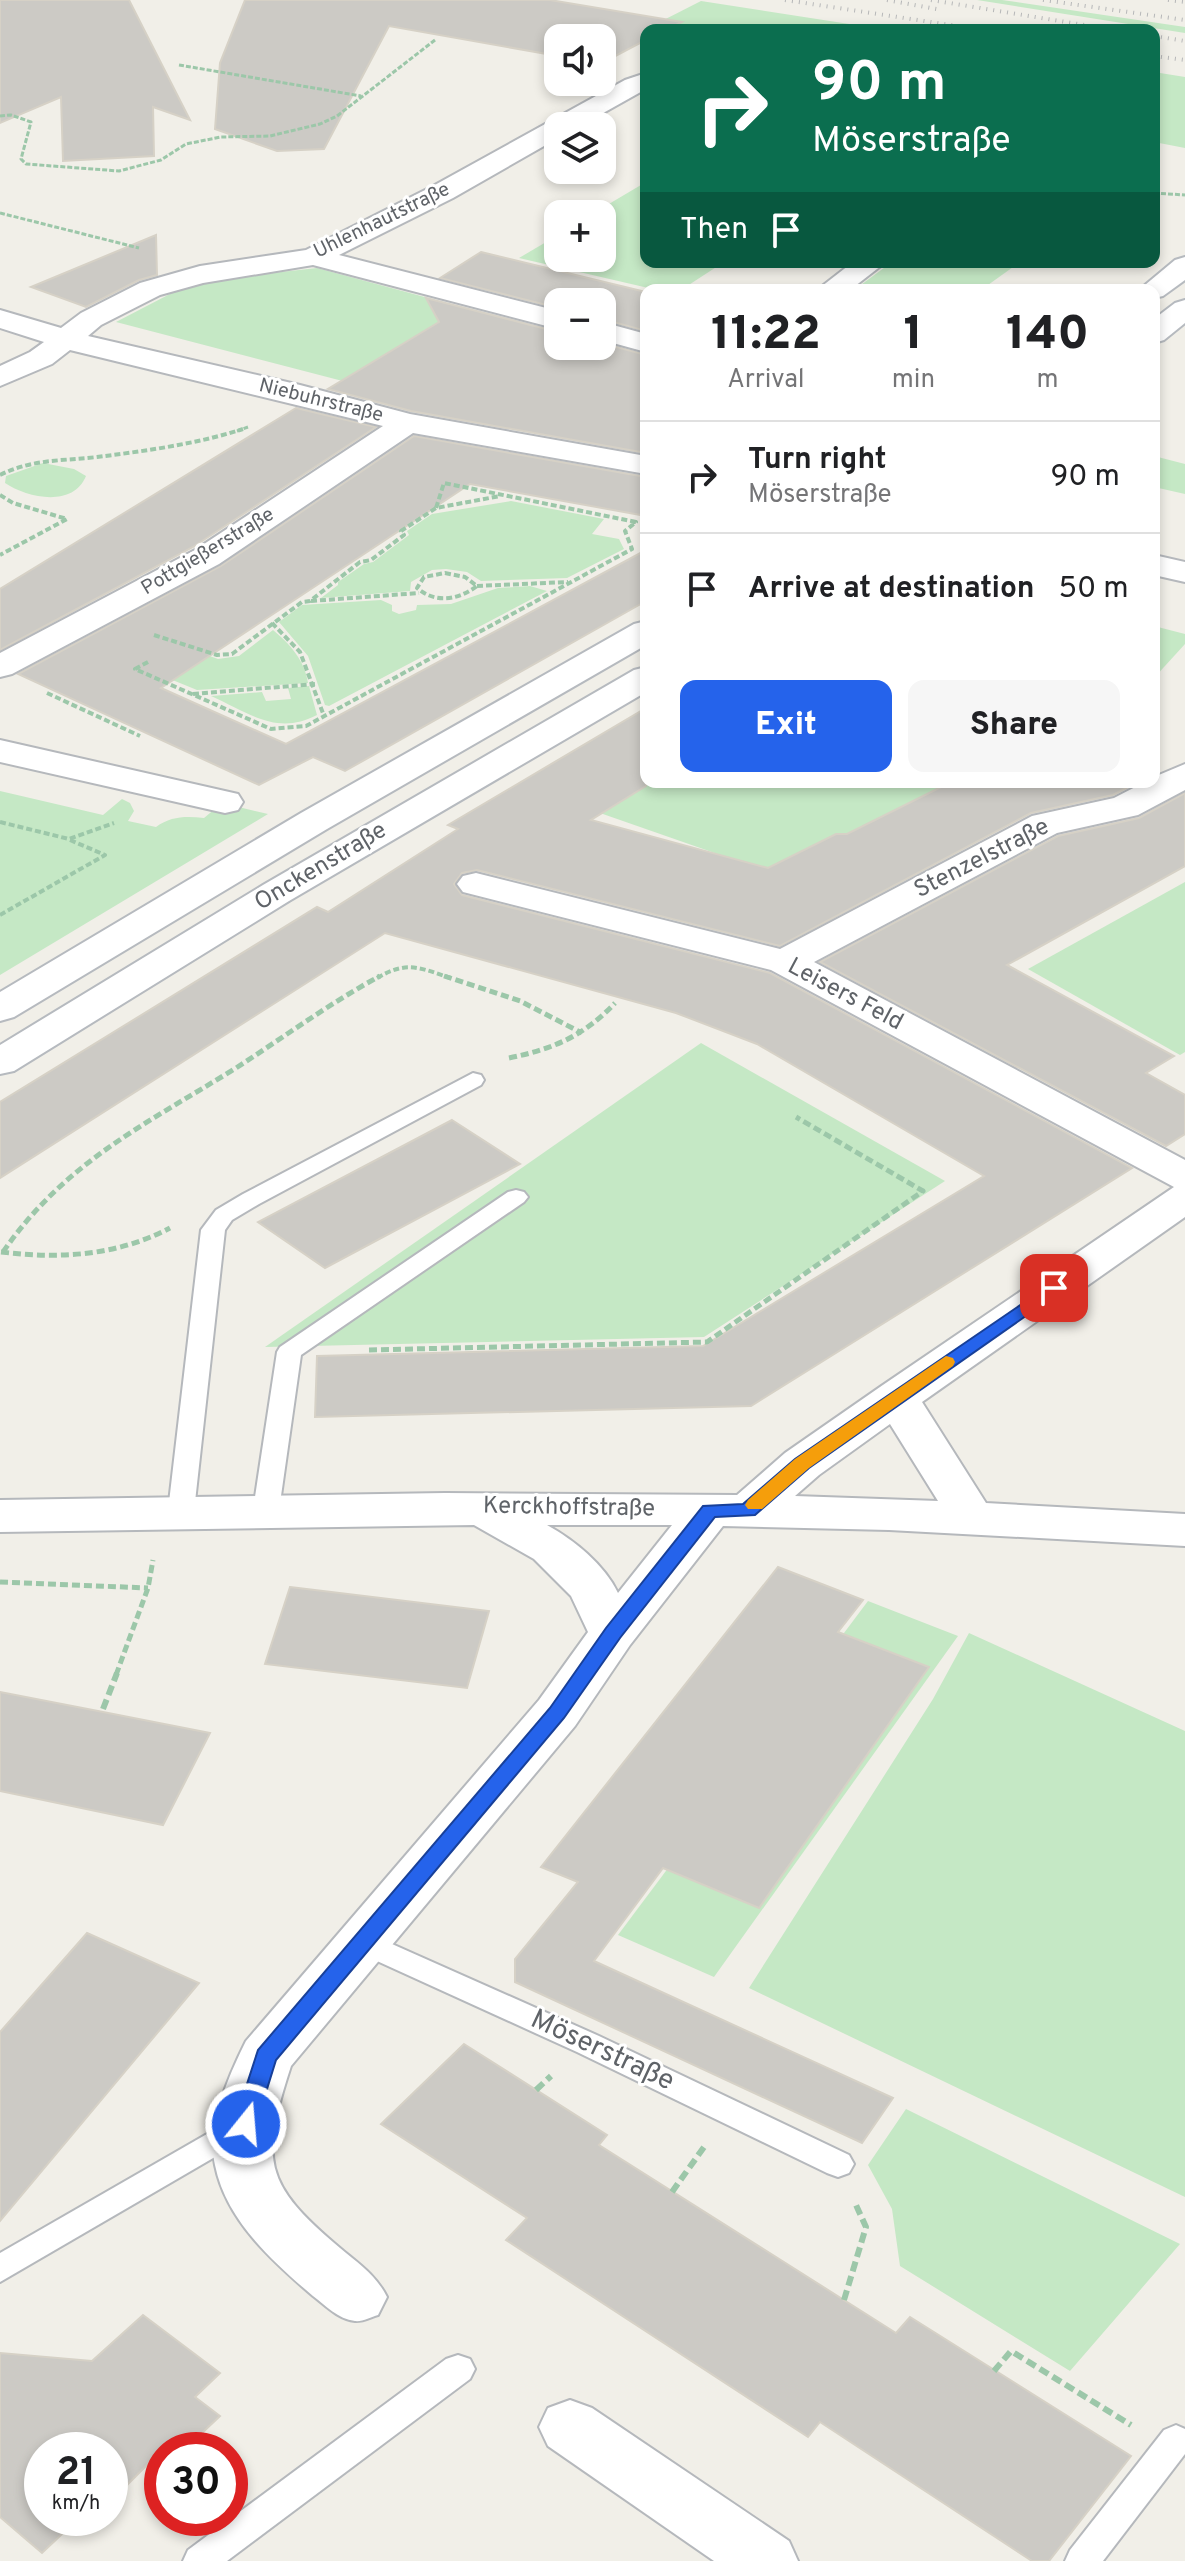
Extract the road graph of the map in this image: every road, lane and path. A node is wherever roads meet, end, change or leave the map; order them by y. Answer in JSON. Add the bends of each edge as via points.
{"nodes":[{"id":1,"x":435,"y":40,"type":"dead end"},
{"id":2,"x":179,"y":65,"type":"dead end"},
{"id":3,"x":640,"y":84,"type":"edge"},
{"id":4,"x":362,"y":97,"type":"junction"},
{"id":5,"x":587,"y":112,"type":"edge"},
{"id":6,"x":0,"y":116,"type":"edge"},
{"id":7,"x":544,"y":135,"type":"edge"},
{"id":8,"x":1160,"y":193,"type":"edge"},
{"id":9,"x":1185,"y":195,"type":"edge"},
{"id":10,"x":0,"y":213,"type":"edge"},
{"id":11,"x":150,"y":251,"type":"dead end"},
{"id":12,"x":313,"y":257,"type":"junction"},
{"id":13,"x":1185,"y":266,"type":"edge"},
{"id":14,"x":863,"y":268,"type":"edge"},
{"id":15,"x":840,"y":284,"type":"edge"},
{"id":16,"x":1160,"y":285,"type":"edge"},
{"id":17,"x":1185,"y":309,"type":"edge"},
{"id":18,"x":544,"y":316,"type":"edge"},
{"id":19,"x":0,"y":319,"type":"edge"},
{"id":20,"x":1160,"y":329,"type":"edge"},
{"id":21,"x":616,"y":335,"type":"edge"},
{"id":22,"x":66,"y":339,"type":"junction"},
{"id":23,"x":640,"y":341,"type":"edge"},
{"id":24,"x":0,"y":377,"type":"edge"},
{"id":25,"x":300,"y":394,"type":"junction"},
{"id":26,"x":408,"y":423,"type":"junction"},
{"id":27,"x":640,"y":464,"type":"edge"},
{"id":28,"x":0,"y":475,"type":"edge"},
{"id":29,"x":0,"y":495,"type":"edge"},
{"id":30,"x":505,"y":495,"type":"junction"},
{"id":31,"x":436,"y":508,"type":"junction"},
{"id":32,"x":0,"y":555,"type":"edge"},
{"id":33,"x":1160,"y":566,"type":"edge"},
{"id":34,"x":1185,"y":572,"type":"edge"},
{"id":35,"x":572,"y":582,"type":"junction"},
{"id":36,"x":477,"y":586,"type":"junction"},
{"id":37,"x":419,"y":593,"type":"junction"},
{"id":38,"x":310,"y":601,"type":"junction"},
{"id":39,"x":101,"y":614,"type":"junction"},
{"id":40,"x":272,"y":623,"type":"junction"},
{"id":41,"x":640,"y":634,"type":"edge"},
{"id":42,"x":148,"y":662,"type":"dead end"},
{"id":43,"x":0,"y":667,"type":"edge"},
{"id":44,"x":640,"y":681,"type":"edge"},
{"id":45,"x":315,"y":684,"type":"junction"},
{"id":46,"x":192,"y":694,"type":"junction"},
{"id":47,"x":324,"y":716,"type":"junction"},
{"id":48,"x":0,"y":751,"type":"edge"},
{"id":49,"x":1185,"y":775,"type":"edge"},
{"id":50,"x":210,"y":798,"type":"joint"},
{"id":51,"x":0,"y":822,"type":"edge"},
{"id":52,"x":69,"y":839,"type":"junction"},
{"id":53,"x":476,"y":884,"type":"dead end"},
{"id":54,"x":0,"y":915,"type":"edge"},
{"id":55,"x":785,"y":962,"type":"junction"},
{"id":56,"x":615,"y":1003,"type":"dead end"},
{"id":57,"x":0,"y":1009,"type":"edge"},
{"id":58,"x":582,"y":1033,"type":"junction"},
{"id":59,"x":0,"y":1062,"type":"edge"},
{"id":60,"x":473,"y":1080,"type":"joint"},
{"id":61,"x":796,"y":1117,"type":"dead end"},
{"id":62,"x":1185,"y":1177,"type":"edge"},
{"id":63,"x":516,"y":1197,"type":"dead end"},
{"id":64,"x":1185,"y":1197,"type":"edge"},
{"id":65,"x":218,"y":1222,"type":"junction"},
{"id":66,"x":1,"y":1252,"type":"edge"},
{"id":67,"x":289,"y":1352,"type":"junction"},
{"id":68,"x":896,"y":1397,"type":"junction"},
{"id":69,"x":479,"y":1507,"type":"junction"},
{"id":70,"x":266,"y":1510,"type":"junction"},
{"id":71,"x":729,"y":1510,"type":"junction"},
{"id":72,"x":171,"y":1512,"type":"junction"},
{"id":73,"x":0,"y":1516,"type":"edge"},
{"id":74,"x":971,"y":1516,"type":"junction"},
{"id":75,"x":1185,"y":1530,"type":"edge"},
{"id":76,"x":0,"y":1582,"type":"edge"},
{"id":77,"x":148,"y":1588,"type":"junction"},
{"id":78,"x":613,"y":1633,"type":"junction"},
{"id":79,"x":103,"y":1709,"type":"dead end"},
{"id":80,"x":365,"y":1943,"type":"junction"},
{"id":81,"x":246,"y":2124,"type":"junction"},
{"id":82,"x":838,"y":2164,"type":"joint"},
{"id":83,"x":0,"y":2269,"type":"edge"},
{"id":84,"x":357,"y":2297,"type":"dead end"},
{"id":85,"x":844,"y":2300,"type":"dead end"},
{"id":86,"x":458,"y":2369,"type":"dead end"},
{"id":87,"x":994,"y":2371,"type":"dead end"},
{"id":88,"x":570,"y":2427,"type":"dead end"},
{"id":89,"x":1172,"y":2444,"type":"joint"},
{"id":90,"x":200,"y":2561,"type":"edge"},
{"id":91,"x":766,"y":2561,"type":"edge"},
{"id":92,"x":1082,"y":2561,"type":"edge"}],
"edges":[{"from":1,"to":4,"type":"path"},
{"from":2,"to":4,"type":"path"},
{"from":3,"to":5,"type":"street","name":"Uhlenhautstraße"},
{"from":4,"to":6,"type":"path","via":[[320,124],[270,136],[186,144],[144,167],[119,171],[26,164],[21,159],[31,122]]},
{"from":7,"to":12,"type":"street","name":"Uhlenhautstraße"},
{"from":8,"to":9,"type":"path"},
{"from":10,"to":11,"type":"path"},
{"from":12,"to":18,"type":"street"},
{"from":12,"to":22,"type":"street","name":"Uhlenhautstraße","via":[[166,283],[91,319]]},
{"from":13,"to":16,"type":"street"},
{"from":14,"to":15,"type":"street"},
{"from":17,"to":20,"type":"street"},
{"from":19,"to":22,"type":"street","name":"Niebuhrstraße"},
{"from":21,"to":23,"type":"street"},
{"from":22,"to":24,"type":"street","name":"Uhlenhautstraße"},
{"from":22,"to":25,"type":"street","name":"Niebuhrstraße"},
{"from":25,"to":26,"type":"street","name":"Niebuhrstraße"},
{"from":25,"to":28,"type":"path","via":[[249,427],[217,437],[77,460],[44,460]]},
{"from":26,"to":27,"type":"street","name":"Niebuhrstraße"},
{"from":26,"to":39,"type":"street","name":"Pottgießerstraße","via":[[207,557]]},
{"from":29,"to":32,"type":"path","via":[[67,519]]},
{"from":30,"to":31,"type":"path"},
{"from":30,"to":31,"type":"path","via":[[444,483]]},
{"from":30,"to":35,"type":"path","via":[[636,522],[625,531],[632,549]]},
{"from":31,"to":38,"type":"path"},
{"from":33,"to":34,"type":"street"},
{"from":35,"to":36,"type":"path"},
{"from":35,"to":47,"type":"path"},
{"from":36,"to":37,"type":"path","via":[[452,599]]},
{"from":36,"to":37,"type":"path","via":[[462,575],[438,573],[419,580]]},
{"from":37,"to":38,"type":"path"},
{"from":38,"to":40,"type":"path"},
{"from":39,"to":40,"type":"path","via":[[217,655],[232,654]]},
{"from":39,"to":43,"type":"street","name":"Pottgießerstraße"},
{"from":40,"to":45,"type":"path","via":[[305,656]]},
{"from":41,"to":57,"type":"street","name":"Onckenstraße"},
{"from":42,"to":46,"type":"path","via":[[135,669]]},
{"from":44,"to":59,"type":"street","name":"Onckenstraße"},
{"from":45,"to":46,"type":"path"},
{"from":45,"to":47,"type":"path"},
{"from":46,"to":47,"type":"path","via":[[271,729],[306,726]]},
{"from":48,"to":50,"type":"street"},
{"from":49,"to":55,"type":"street","name":"Stenzelstraße","via":[[1125,807],[1045,824]]},
{"from":50,"to":52,"type":"path"},
{"from":51,"to":52,"type":"path"},
{"from":52,"to":54,"type":"path","via":[[105,855]]},
{"from":53,"to":55,"type":"street","name":"Leisers Feld"},
{"from":55,"to":62,"type":"street","name":"Leisers Feld"},
{"from":56,"to":58,"type":"path"},
{"from":58,"to":60,"type":"path","via":[[547,1050],[480,1068]]},
{"from":58,"to":66,"type":"path","via":[[500,992],[408,965],[396,967],[108,1147],[59,1185],[18,1226]]},
{"from":60,"to":65,"type":"lane","via":[[251,1199]]},
{"from":61,"to":67,"type":"path","via":[[923,1191],[707,1342]]},
{"from":63,"to":67,"type":"lane"},
{"from":64,"to":68,"type":"street"},
{"from":65,"to":66,"type":"path","via":[[185,1218],[140,1243],[95,1253],[39,1258]]},
{"from":65,"to":72,"type":"lane"},
{"from":67,"to":70,"type":"lane"},
{"from":68,"to":71,"type":"street"},
{"from":68,"to":74,"type":"street"},
{"from":69,"to":70,"type":"street","name":"Kerckhoffstraße"},
{"from":69,"to":71,"type":"street","name":"Kerckhoffstraße"},
{"from":69,"to":78,"type":"street","via":[[551,1548],[591,1587]]},
{"from":70,"to":72,"type":"street","name":"Kerckhoffstraße"},
{"from":71,"to":74,"type":"street","name":"Kerckhoffstraße"},
{"from":71,"to":78,"type":"street"},
{"from":72,"to":73,"type":"street","name":"Kerckhoffstraße"},
{"from":72,"to":77,"type":"path"},
{"from":74,"to":75,"type":"street","name":"Kerckhoffstraße"},
{"from":76,"to":77,"type":"path"},
{"from":77,"to":79,"type":"path"},
{"from":78,"to":80,"type":"street","via":[[557,1713]]},
{"from":80,"to":81,"type":"street","via":[[266,2057]]},
{"from":80,"to":82,"type":"lane","name":"Möserstraße"},
{"from":81,"to":83,"type":"lane"},
{"from":81,"to":84,"type":"street","via":[[243,2163],[255,2199],[301,2249]]},
{"from":82,"to":85,"type":"path","via":[[866,2227]]},
{"from":86,"to":90,"type":"lane"},
{"from":87,"to":89,"type":"path","via":[[1011,2351]]},
{"from":88,"to":91,"type":"street"},
{"from":89,"to":92,"type":"lane"}]}
